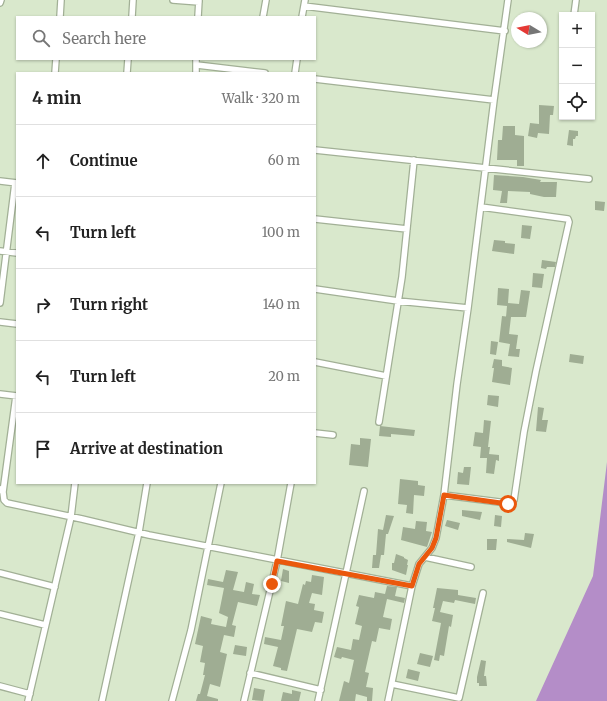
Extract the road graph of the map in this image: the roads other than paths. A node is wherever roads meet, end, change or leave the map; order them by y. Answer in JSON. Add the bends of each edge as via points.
{"nodes":[{"id":1,"x":1,"y":0,"type":"edge"},
{"id":2,"x":61,"y":0,"type":"edge"},
{"id":3,"x":133,"y":0,"type":"edge"},
{"id":4,"x":173,"y":0,"type":"edge"},
{"id":5,"x":266,"y":0,"type":"edge"},
{"id":6,"x":508,"y":0,"type":"edge"},
{"id":7,"x":576,"y":0,"type":"edge"},
{"id":8,"x":199,"y":1,"type":"edge"},
{"id":9,"x":0,"y":3,"type":"edge"},
{"id":10,"x":304,"y":3,"type":"edge"},
{"id":11,"x":574,"y":12,"type":"edge"},
{"id":12,"x":60,"y":16,"type":"edge"},
{"id":13,"x":132,"y":16,"type":"edge"},
{"id":14,"x":198,"y":16,"type":"edge"},
{"id":15,"x":263,"y":16,"type":"edge"},
{"id":16,"x":302,"y":16,"type":"edge"},
{"id":17,"x":505,"y":31,"type":"junction"},
{"id":18,"x":56,"y":60,"type":"edge"},
{"id":19,"x":128,"y":60,"type":"edge"},
{"id":20,"x":297,"y":60,"type":"edge"},
{"id":21,"x":197,"y":62,"type":"edge"},
{"id":22,"x":56,"y":72,"type":"edge"},
{"id":23,"x":127,"y":72,"type":"edge"},
{"id":24,"x":196,"y":72,"type":"edge"},
{"id":25,"x":259,"y":72,"type":"edge"},
{"id":26,"x":295,"y":72,"type":"edge"},
{"id":27,"x":316,"y":79,"type":"edge"},
{"id":28,"x":494,"y":100,"type":"junction"},
{"id":29,"x":316,"y":150,"type":"edge"},
{"id":30,"x":414,"y":160,"type":"junction"},
{"id":31,"x":486,"y":168,"type":"junction"},
{"id":32,"x":589,"y":179,"type":"dead end"},
{"id":33,"x":0,"y":181,"type":"edge"},
{"id":34,"x":16,"y":183,"type":"edge"},
{"id":35,"x":481,"y":207,"type":"junction"},
{"id":36,"x":316,"y":219,"type":"edge"},
{"id":37,"x":407,"y":229,"type":"junction"},
{"id":38,"x":0,"y":251,"type":"edge"},
{"id":39,"x":7,"y":252,"type":"junction"},
{"id":40,"x":16,"y":253,"type":"edge"},
{"id":41,"x":316,"y":289,"type":"edge"},
{"id":42,"x":398,"y":301,"type":"junction"},
{"id":43,"x":0,"y":303,"type":"edge"},
{"id":44,"x":468,"y":308,"type":"junction"},
{"id":45,"x":0,"y":322,"type":"edge"},
{"id":46,"x":16,"y":324,"type":"edge"},
{"id":47,"x":316,"y":362,"type":"edge"},
{"id":48,"x":386,"y":376,"type":"junction"},
{"id":49,"x":0,"y":394,"type":"edge"},
{"id":50,"x":16,"y":396,"type":"edge"},
{"id":51,"x":16,"y":402,"type":"edge"},
{"id":52,"x":379,"y":422,"type":"dead end"},
{"id":53,"x":316,"y":433,"type":"edge"},
{"id":54,"x":333,"y":435,"type":"dead end"},
{"id":55,"x":75,"y":484,"type":"edge"},
{"id":56,"x":147,"y":484,"type":"edge"},
{"id":57,"x":221,"y":484,"type":"edge"},
{"id":58,"x":291,"y":484,"type":"edge"},
{"id":59,"x":2,"y":491,"type":"edge"},
{"id":60,"x":364,"y":491,"type":"dead end"},
{"id":61,"x":444,"y":495,"type":"junction"},
{"id":62,"x":71,"y":516,"type":"junction"},
{"id":63,"x":139,"y":532,"type":"junction"},
{"id":64,"x":209,"y":547,"type":"junction"},
{"id":65,"x":425,"y":557,"type":"junction"},
{"id":66,"x":277,"y":561,"type":"junction"},
{"id":67,"x":471,"y":567,"type":"dead end"},
{"id":68,"x":0,"y":573,"type":"edge"},
{"id":69,"x":347,"y":574,"type":"junction"},
{"id":70,"x":412,"y":586,"type":"junction"},
{"id":71,"x":55,"y":587,"type":"junction"},
{"id":72,"x":483,"y":593,"type":"dead end"},
{"id":73,"x":0,"y":614,"type":"edge"},
{"id":74,"x":45,"y":625,"type":"junction"},
{"id":75,"x":250,"y":673,"type":"junction"},
{"id":76,"x":392,"y":684,"type":"junction"},
{"id":77,"x":0,"y":686,"type":"edge"},
{"id":78,"x":321,"y":690,"type":"junction"},
{"id":79,"x":30,"y":694,"type":"junction"},
{"id":80,"x":28,"y":701,"type":"edge"},
{"id":81,"x":102,"y":701,"type":"edge"},
{"id":82,"x":172,"y":701,"type":"edge"},
{"id":83,"x":244,"y":701,"type":"edge"},
{"id":84,"x":318,"y":701,"type":"edge"},
{"id":85,"x":388,"y":701,"type":"edge"}],
"edges":[{"from":1,"to":9,"type":"street"},
{"from":2,"to":12,"type":"street"},
{"from":3,"to":13,"type":"street"},
{"from":4,"to":8,"type":"street"},
{"from":5,"to":15,"type":"street"},
{"from":6,"to":17,"type":"street"},
{"from":7,"to":11,"type":"street"},
{"from":8,"to":14,"type":"street"},
{"from":10,"to":16,"type":"street"},
{"from":10,"to":17,"type":"street"},
{"from":17,"to":28,"type":"street"},
{"from":18,"to":22,"type":"street"},
{"from":19,"to":23,"type":"street"},
{"from":20,"to":26,"type":"street"},
{"from":21,"to":24,"type":"street"},
{"from":21,"to":25,"type":"street"},
{"from":27,"to":28,"type":"street"},
{"from":28,"to":31,"type":"street"},
{"from":29,"to":30,"type":"street"},
{"from":30,"to":31,"type":"street"},
{"from":30,"to":37,"type":"street"},
{"from":31,"to":32,"type":"street"},
{"from":31,"to":35,"type":"street"},
{"from":33,"to":34,"type":"street"},
{"from":34,"to":39,"type":"street"},
{"from":35,"to":44,"type":"street"},
{"from":35,"to":61,"type":"street","via":[[568,219],[569,222],[536,371],[514,500],[508,504]]},
{"from":36,"to":37,"type":"street"},
{"from":37,"to":42,"type":"street"},
{"from":38,"to":39,"type":"street"},
{"from":39,"to":40,"type":"street"},
{"from":39,"to":43,"type":"street"},
{"from":41,"to":42,"type":"street"},
{"from":42,"to":44,"type":"street"},
{"from":42,"to":48,"type":"street"},
{"from":44,"to":61,"type":"street"},
{"from":45,"to":46,"type":"street"},
{"from":47,"to":48,"type":"street"},
{"from":48,"to":52,"type":"street"},
{"from":49,"to":50,"type":"street"},
{"from":51,"to":59,"type":"street"},
{"from":53,"to":54,"type":"street"},
{"from":55,"to":62,"type":"street"},
{"from":56,"to":63,"type":"street"},
{"from":57,"to":64,"type":"street"},
{"from":58,"to":66,"type":"street"},
{"from":59,"to":62,"type":"street","via":[[7,503]]},
{"from":60,"to":69,"type":"street"},
{"from":61,"to":65,"type":"street","via":[[436,538]]},
{"from":62,"to":63,"type":"street"},
{"from":62,"to":71,"type":"street"},
{"from":63,"to":64,"type":"street"},
{"from":63,"to":81,"type":"street"},
{"from":64,"to":66,"type":"street"},
{"from":64,"to":82,"type":"street"},
{"from":65,"to":67,"type":"street"},
{"from":65,"to":70,"type":"street","via":[[419,564]]},
{"from":66,"to":69,"type":"street"},
{"from":66,"to":75,"type":"street"},
{"from":68,"to":71,"type":"street"},
{"from":69,"to":70,"type":"street"},
{"from":69,"to":78,"type":"street"},
{"from":70,"to":76,"type":"street"},
{"from":71,"to":74,"type":"street"},
{"from":72,"to":76,"type":"street","via":[[459,698]]},
{"from":73,"to":74,"type":"street"},
{"from":74,"to":79,"type":"street"},
{"from":75,"to":78,"type":"street"},
{"from":75,"to":83,"type":"street"},
{"from":76,"to":85,"type":"street"},
{"from":77,"to":79,"type":"street"},
{"from":78,"to":84,"type":"street"},
{"from":79,"to":80,"type":"street"}]}
